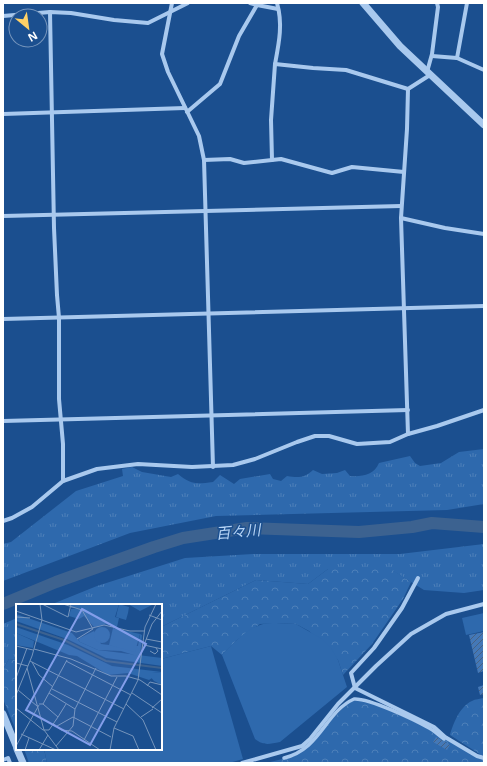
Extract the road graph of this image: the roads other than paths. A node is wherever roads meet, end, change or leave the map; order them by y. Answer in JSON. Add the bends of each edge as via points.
{"nodes":[{"id":1,"x":172,"y":3,"type":"edge"},
{"id":2,"x":188,"y":3,"type":"edge"},
{"id":3,"x":250,"y":3,"type":"edge"},
{"id":4,"x":276,"y":3,"type":"edge"},
{"id":5,"x":363,"y":3,"type":"edge"},
{"id":6,"x":437,"y":3,"type":"edge"},
{"id":7,"x":467,"y":3,"type":"edge"},
{"id":8,"x":257,"y":6,"type":"junction"},
{"id":9,"x":278,"y":9,"type":"junction"},
{"id":10,"x":50,"y":12,"type":"junction"},
{"id":11,"x":170,"y":13,"type":"junction"},
{"id":12,"x":3,"y":16,"type":"edge"},
{"id":13,"x":432,"y":56,"type":"junction"},
{"id":14,"x":457,"y":58,"type":"junction"},
{"id":15,"x":274,"y":64,"type":"junction"},
{"id":16,"x":484,"y":70,"type":"edge"},
{"id":17,"x":429,"y":73,"type":"junction"},
{"id":18,"x":408,"y":89,"type":"junction"},
{"id":19,"x":186,"y":110,"type":"junction"},
{"id":20,"x":53,"y":112,"type":"junction"},
{"id":21,"x":3,"y":114,"type":"edge"},
{"id":22,"x":484,"y":125,"type":"edge"},
{"id":23,"x":204,"y":160,"type":"junction"},
{"id":24,"x":272,"y":160,"type":"junction"},
{"id":25,"x":404,"y":172,"type":"junction"},
{"id":26,"x":401,"y":206,"type":"junction"},
{"id":27,"x":205,"y":210,"type":"junction"},
{"id":28,"x":54,"y":214,"type":"junction"},
{"id":29,"x":3,"y":216,"type":"edge"},
{"id":30,"x":401,"y":218,"type":"junction"},
{"id":31,"x":484,"y":234,"type":"edge"},
{"id":32,"x":484,"y":306,"type":"edge"},
{"id":33,"x":404,"y":309,"type":"junction"},
{"id":34,"x":208,"y":313,"type":"junction"},
{"id":35,"x":59,"y":318,"type":"junction"},
{"id":36,"x":3,"y":319,"type":"edge"},
{"id":37,"x":408,"y":410,"type":"junction"},
{"id":38,"x":484,"y":410,"type":"edge"},
{"id":39,"x":211,"y":415,"type":"junction"},
{"id":40,"x":61,"y":420,"type":"junction"},
{"id":41,"x":3,"y":421,"type":"edge"},
{"id":42,"x":408,"y":434,"type":"junction"},
{"id":43,"x":213,"y":467,"type":"junction"},
{"id":44,"x":63,"y":481,"type":"junction"},
{"id":45,"x":3,"y":521,"type":"edge"},
{"id":46,"x":418,"y":578,"type":"dead end"},
{"id":47,"x":484,"y":604,"type":"edge"},
{"id":48,"x":354,"y":688,"type":"junction"},
{"id":49,"x":3,"y":714,"type":"edge"},
{"id":50,"x":444,"y":739,"type":"dead end"},
{"id":51,"x":16,"y":746,"type":"edge"},
{"id":52,"x":17,"y":750,"type":"edge"},
{"id":53,"x":284,"y":758,"type":"dead end"},
{"id":54,"x":484,"y":758,"type":"edge"},
{"id":55,"x":3,"y":760,"type":"edge"},
{"id":56,"x":10,"y":763,"type":"edge"},
{"id":57,"x":23,"y":763,"type":"edge"},
{"id":58,"x":242,"y":763,"type":"edge"}],
"edges":[{"from":1,"to":11,"type":"street"},
{"from":2,"to":11,"type":"street"},
{"from":3,"to":8,"type":"street"},
{"from":4,"to":9,"type":"street"},
{"from":5,"to":17,"type":"street","via":[[384,29]]},
{"from":6,"to":13,"type":"street"},
{"from":7,"to":14,"type":"street"},
{"from":8,"to":9,"type":"street"},
{"from":8,"to":19,"type":"street","via":[[239,36],[220,84]]},
{"from":9,"to":15,"type":"street","via":[[281,24]]},
{"from":10,"to":11,"type":"street","via":[[148,22]]},
{"from":10,"to":12,"type":"street"},
{"from":10,"to":20,"type":"street"},
{"from":11,"to":19,"type":"street","via":[[162,54]]},
{"from":13,"to":14,"type":"street"},
{"from":13,"to":17,"type":"street"},
{"from":14,"to":16,"type":"street"},
{"from":15,"to":18,"type":"street","via":[[346,70]]},
{"from":15,"to":24,"type":"street"},
{"from":17,"to":18,"type":"street"},
{"from":17,"to":22,"type":"street"},
{"from":18,"to":25,"type":"street"},
{"from":19,"to":20,"type":"street"},
{"from":19,"to":23,"type":"street","via":[[199,136]]},
{"from":20,"to":21,"type":"street"},
{"from":20,"to":28,"type":"street"},
{"from":23,"to":24,"type":"street","via":[[230,159],[244,163]]},
{"from":23,"to":27,"type":"street"},
{"from":24,"to":25,"type":"street","via":[[332,173],[352,167]]},
{"from":25,"to":26,"type":"street"},
{"from":26,"to":27,"type":"street"},
{"from":26,"to":30,"type":"street"},
{"from":27,"to":28,"type":"street"},
{"from":27,"to":34,"type":"street"},
{"from":28,"to":29,"type":"street"},
{"from":28,"to":35,"type":"street"},
{"from":30,"to":31,"type":"street"},
{"from":30,"to":33,"type":"street"},
{"from":32,"to":33,"type":"street"},
{"from":33,"to":34,"type":"street"},
{"from":33,"to":37,"type":"street"},
{"from":34,"to":35,"type":"street"},
{"from":34,"to":39,"type":"street"},
{"from":35,"to":36,"type":"street"},
{"from":35,"to":40,"type":"street"},
{"from":37,"to":39,"type":"street"},
{"from":37,"to":42,"type":"street"},
{"from":38,"to":42,"type":"street"},
{"from":39,"to":40,"type":"street"},
{"from":39,"to":43,"type":"street"},
{"from":40,"to":41,"type":"street"},
{"from":40,"to":44,"type":"street","via":[[64,444]]},
{"from":42,"to":43,"type":"street","via":[[390,442],[357,444],[329,436],[315,436],[255,459]]},
{"from":43,"to":44,"type":"street","via":[[138,464],[97,469]]},
{"from":44,"to":45,"type":"street","via":[[32,507]]},
{"from":46,"to":48,"type":"street","via":[[402,608],[374,648],[351,673]]},
{"from":47,"to":48,"type":"street","via":[[446,614],[410,634]]},
{"from":48,"to":54,"type":"street","via":[[434,727],[446,737]]},
{"from":48,"to":58,"type":"street","via":[[302,746]]},
{"from":49,"to":51,"type":"street"},
{"from":50,"to":53,"type":"street","via":[[426,726],[376,703],[354,699],[341,708],[307,747],[295,756]]},
{"from":52,"to":57,"type":"street"},
{"from":55,"to":56,"type":"street","via":[[8,758]]}]}
